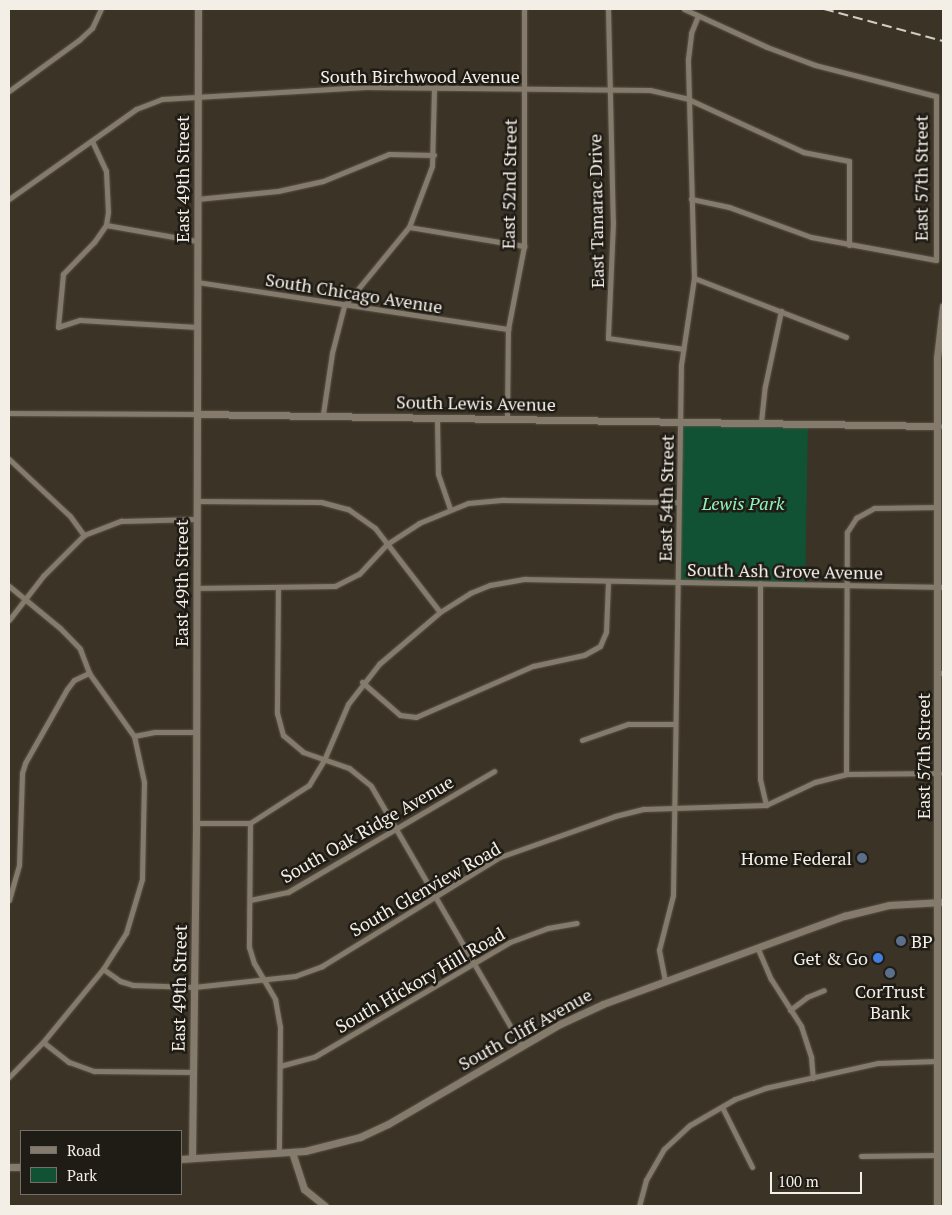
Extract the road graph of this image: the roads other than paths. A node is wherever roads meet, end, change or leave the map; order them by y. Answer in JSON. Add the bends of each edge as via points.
{"nodes":[{"id":1,"x":101,"y":9,"type":"edge"},
{"id":2,"x":198,"y":9,"type":"edge"},
{"id":3,"x":524,"y":9,"type":"edge"},
{"id":4,"x":608,"y":9,"type":"edge"},
{"id":5,"x":684,"y":9,"type":"edge"},
{"id":6,"x":698,"y":16,"type":"junction"},
{"id":7,"x":434,"y":89,"type":"junction"},
{"id":8,"x":525,"y":90,"type":"junction"},
{"id":9,"x":609,"y":90,"type":"junction"},
{"id":10,"x":9,"y":91,"type":"edge"},
{"id":11,"x":197,"y":98,"type":"junction"},
{"id":12,"x":688,"y":99,"type":"junction"},
{"id":13,"x":92,"y":140,"type":"junction"},
{"id":14,"x":434,"y":155,"type":"junction"},
{"id":15,"x":197,"y":199,"type":"junction"},
{"id":16,"x":692,"y":199,"type":"junction"},
{"id":17,"x":9,"y":200,"type":"edge"},
{"id":18,"x":106,"y":224,"type":"junction"},
{"id":19,"x":408,"y":227,"type":"junction"},
{"id":20,"x":197,"y":241,"type":"junction"},
{"id":21,"x":849,"y":245,"type":"junction"},
{"id":22,"x":524,"y":246,"type":"junction"},
{"id":23,"x":694,"y":278,"type":"junction"},
{"id":24,"x":197,"y":282,"type":"junction"},
{"id":25,"x":344,"y":306,"type":"junction"},
{"id":26,"x":943,"y":306,"type":"edge"},
{"id":27,"x":781,"y":311,"type":"junction"},
{"id":28,"x":196,"y":327,"type":"junction"},
{"id":29,"x":508,"y":329,"type":"junction"},
{"id":30,"x":846,"y":337,"type":"dead end"},
{"id":31,"x":682,"y":349,"type":"junction"},
{"id":32,"x":9,"y":413,"type":"edge"},
{"id":33,"x":197,"y":414,"type":"junction"},
{"id":34,"x":323,"y":414,"type":"junction"},
{"id":35,"x":437,"y":419,"type":"junction"},
{"id":36,"x":507,"y":419,"type":"junction"},
{"id":37,"x":681,"y":421,"type":"junction"},
{"id":38,"x":761,"y":422,"type":"junction"},
{"id":39,"x":940,"y":426,"type":"edge"},
{"id":40,"x":9,"y":459,"type":"edge"},
{"id":41,"x":197,"y":500,"type":"junction"},
{"id":42,"x":679,"y":502,"type":"junction"},
{"id":43,"x":938,"y":507,"type":"junction"},
{"id":44,"x":450,"y":508,"type":"junction"},
{"id":45,"x":196,"y":519,"type":"junction"},
{"id":46,"x":84,"y":535,"type":"junction"},
{"id":47,"x":387,"y":544,"type":"junction"},
{"id":48,"x":608,"y":582,"type":"junction"},
{"id":49,"x":678,"y":583,"type":"junction"},
{"id":50,"x":760,"y":583,"type":"junction"},
{"id":51,"x":845,"y":585,"type":"junction"},
{"id":52,"x":9,"y":586,"type":"edge"},
{"id":53,"x":941,"y":587,"type":"edge"},
{"id":54,"x":196,"y":588,"type":"junction"},
{"id":55,"x":278,"y":588,"type":"junction"},
{"id":56,"x":24,"y":599,"type":"junction"},
{"id":57,"x":440,"y":612,"type":"junction"},
{"id":58,"x":9,"y":620,"type":"edge"},
{"id":59,"x":89,"y":672,"type":"junction"},
{"id":60,"x":941,"y":673,"type":"edge"},
{"id":61,"x":362,"y":682,"type":"junction"},
{"id":62,"x":675,"y":724,"type":"junction"},
{"id":63,"x":196,"y":732,"type":"junction"},
{"id":64,"x":134,"y":736,"type":"junction"},
{"id":65,"x":582,"y":740,"type":"dead end"},
{"id":66,"x":324,"y":760,"type":"junction"},
{"id":67,"x":494,"y":771,"type":"dead end"},
{"id":68,"x":938,"y":773,"type":"junction"},
{"id":69,"x":846,"y":774,"type":"junction"},
{"id":70,"x":766,"y":805,"type":"junction"},
{"id":71,"x":674,"y":808,"type":"junction"},
{"id":72,"x":196,"y":822,"type":"junction"},
{"id":73,"x":250,"y":823,"type":"junction"},
{"id":74,"x":395,"y":828,"type":"junction"},
{"id":75,"x":435,"y":896,"type":"junction"},
{"id":76,"x":9,"y":900,"type":"edge"},
{"id":77,"x":250,"y":900,"type":"junction"},
{"id":78,"x":941,"y":902,"type":"edge"},
{"id":79,"x":577,"y":923,"type":"dead end"},
{"id":80,"x":758,"y":949,"type":"junction"},
{"id":81,"x":475,"y":963,"type":"junction"},
{"id":82,"x":103,"y":969,"type":"junction"},
{"id":83,"x":665,"y":980,"type":"junction"},
{"id":84,"x":265,"y":981,"type":"junction"},
{"id":85,"x":194,"y":987,"type":"junction"},
{"id":86,"x":824,"y":990,"type":"dead end"},
{"id":87,"x":790,"y":1010,"type":"junction"},
{"id":88,"x":43,"y":1042,"type":"junction"},
{"id":89,"x":522,"y":1046,"type":"junction"},
{"id":90,"x":937,"y":1061,"type":"junction"},
{"id":91,"x":280,"y":1066,"type":"junction"},
{"id":92,"x":193,"y":1072,"type":"junction"},
{"id":93,"x":9,"y":1077,"type":"edge"},
{"id":94,"x":813,"y":1078,"type":"junction"},
{"id":95,"x":940,"y":1097,"type":"edge"},
{"id":96,"x":722,"y":1107,"type":"junction"},
{"id":97,"x":292,"y":1152,"type":"junction"},
{"id":98,"x":279,"y":1153,"type":"junction"},
{"id":99,"x":861,"y":1156,"type":"dead end"},
{"id":100,"x":937,"y":1156,"type":"junction"},
{"id":101,"x":192,"y":1158,"type":"junction"},
{"id":102,"x":182,"y":1159,"type":"edge"},
{"id":103,"x":752,"y":1168,"type":"dead end"},
{"id":104,"x":325,"y":1206,"type":"edge"},
{"id":105,"x":640,"y":1206,"type":"edge"},
{"id":106,"x":938,"y":1206,"type":"edge"}],
"edges":[{"from":1,"to":10,"type":"street","via":[[92,28],[79,40]]},
{"from":2,"to":11,"type":"street","name":"East 49th Street"},
{"from":3,"to":8,"type":"street","name":"East 52nd Street"},
{"from":4,"to":9,"type":"street","name":"East Tamarac Drive"},
{"from":5,"to":6,"type":"street"},
{"from":6,"to":12,"type":"street","name":"East 54th Street","via":[[689,49]]},
{"from":6,"to":21,"type":"street","name":"East 57th Street","via":[[815,65],[936,96],[936,260]]},
{"from":7,"to":8,"type":"street","name":"South Birchwood Avenue"},
{"from":7,"to":11,"type":"street","name":"South Birchwood Avenue","via":[[319,89]]},
{"from":7,"to":14,"type":"street"},
{"from":8,"to":9,"type":"street","name":"South Birchwood Avenue"},
{"from":8,"to":22,"type":"street","name":"East 52nd Street"},
{"from":9,"to":12,"type":"street","name":"South Birchwood Avenue","via":[[661,91]]},
{"from":9,"to":31,"type":"street","name":"East Tamarac Drive","via":[[612,267],[608,338]]},
{"from":11,"to":13,"type":"street","name":"South Birchwood Avenue","via":[[146,102]]},
{"from":11,"to":15,"type":"street","name":"East 49th Street"},
{"from":12,"to":16,"type":"street","name":"East 54th Street"},
{"from":12,"to":21,"type":"street","name":"South Birchwood Avenue","via":[[783,144],[849,161]]},
{"from":13,"to":17,"type":"street","name":"South Birchwood Avenue"},
{"from":13,"to":18,"type":"street","via":[[106,171]]},
{"from":14,"to":15,"type":"street","via":[[389,154],[304,186]]},
{"from":14,"to":19,"type":"street"},
{"from":15,"to":20,"type":"street","name":"East 49th Street"},
{"from":16,"to":21,"type":"street","via":[[729,207],[784,229]]},
{"from":16,"to":23,"type":"street","name":"East 54th Street"},
{"from":18,"to":20,"type":"street"},
{"from":18,"to":28,"type":"street","via":[[94,242],[63,274],[58,327],[80,320]]},
{"from":19,"to":22,"type":"street"},
{"from":19,"to":25,"type":"street"},
{"from":20,"to":24,"type":"street","name":"East 49th Street"},
{"from":22,"to":29,"type":"street","name":"East 52nd Street"},
{"from":23,"to":27,"type":"street"},
{"from":23,"to":31,"type":"street","name":"East 54th Street"},
{"from":24,"to":25,"type":"street","name":"South Chicago Avenue"},
{"from":24,"to":28,"type":"street","name":"East 49th Street"},
{"from":25,"to":29,"type":"street","name":"South Chicago Avenue"},
{"from":25,"to":34,"type":"street","via":[[332,353]]},
{"from":26,"to":39,"type":"street","name":"East 57th Street","via":[[937,352]]},
{"from":27,"to":30,"type":"street"},
{"from":27,"to":38,"type":"street","via":[[764,386]]},
{"from":28,"to":33,"type":"street","name":"East 49th Street"},
{"from":29,"to":36,"type":"street","name":"East 52nd Street"},
{"from":31,"to":37,"type":"street","name":"East 54th Street"},
{"from":32,"to":33,"type":"street","name":"South Lewis Avenue"},
{"from":33,"to":34,"type":"street","name":"South Lewis Avenue"},
{"from":33,"to":41,"type":"street","name":"East 49th Street"},
{"from":34,"to":35,"type":"street","name":"South Lewis Avenue"},
{"from":35,"to":36,"type":"street","name":"South Lewis Avenue"},
{"from":35,"to":44,"type":"street","via":[[438,474]]},
{"from":36,"to":37,"type":"street","name":"South Lewis Avenue"},
{"from":37,"to":38,"type":"street","name":"South Lewis Avenue"},
{"from":37,"to":42,"type":"street","name":"East 54th Street"},
{"from":38,"to":39,"type":"street","name":"South Lewis Avenue"},
{"from":39,"to":43,"type":"street","name":"East 57th Street"},
{"from":40,"to":46,"type":"street","via":[[70,516]]},
{"from":41,"to":45,"type":"street","name":"East 49th Street"},
{"from":41,"to":47,"type":"street","via":[[330,503],[359,515]]},
{"from":42,"to":44,"type":"street","via":[[487,501]]},
{"from":42,"to":49,"type":"street","name":"East 54th Street"},
{"from":43,"to":51,"type":"street","via":[[874,508],[856,518],[845,542]]},
{"from":43,"to":53,"type":"street","name":"East 57th Street"},
{"from":44,"to":47,"type":"street"},
{"from":45,"to":46,"type":"street","via":[[121,520]]},
{"from":45,"to":54,"type":"street","name":"East 49th Street"},
{"from":46,"to":56,"type":"street"},
{"from":47,"to":55,"type":"street","via":[[363,571],[344,583],[327,587]]},
{"from":47,"to":57,"type":"street"},
{"from":48,"to":49,"type":"street","name":"South Ash Grove Avenue"},
{"from":48,"to":57,"type":"street","name":"South Ash Grove Avenue","via":[[503,581],[470,593]]},
{"from":48,"to":61,"type":"street","via":[[606,632],[600,646],[584,655],[533,666],[416,717],[400,715]]},
{"from":49,"to":50,"type":"street","name":"South Ash Grove Avenue"},
{"from":49,"to":62,"type":"street","name":"East 54th Street"},
{"from":50,"to":51,"type":"street","name":"South Ash Grove Avenue"},
{"from":50,"to":70,"type":"street","via":[[760,780]]},
{"from":51,"to":53,"type":"street","name":"South Ash Grove Avenue"},
{"from":51,"to":69,"type":"street"},
{"from":52,"to":56,"type":"street"},
{"from":53,"to":60,"type":"street","name":"East 57th Street"},
{"from":54,"to":55,"type":"street"},
{"from":54,"to":63,"type":"street","name":"East 49th Street"},
{"from":55,"to":66,"type":"street","via":[[280,728],[293,746]]},
{"from":56,"to":58,"type":"street"},
{"from":56,"to":59,"type":"street","via":[[73,640]]},
{"from":57,"to":61,"type":"street","name":"South Ash Grove Avenue"},
{"from":59,"to":64,"type":"street"},
{"from":59,"to":76,"type":"street","via":[[66,688],[25,763],[19,866]]},
{"from":60,"to":68,"type":"street","name":"East 57th Street"},
{"from":61,"to":66,"type":"street","name":"South Ash Grove Avenue","via":[[339,722]]},
{"from":62,"to":65,"type":"street","via":[[628,724]]},
{"from":62,"to":71,"type":"street","name":"East 54th Street"},
{"from":63,"to":64,"type":"street","via":[[155,732]]},
{"from":63,"to":72,"type":"street","name":"East 49th Street"},
{"from":64,"to":82,"type":"street","via":[[144,782],[142,879],[126,932]]},
{"from":66,"to":73,"type":"street","name":"South Ash Grove Avenue","via":[[309,785]]},
{"from":66,"to":74,"type":"street","via":[[350,768],[366,780]]},
{"from":67,"to":74,"type":"street","name":"South Oak Ridge Avenue"},
{"from":68,"to":69,"type":"street","name":"South Glenview Road"},
{"from":68,"to":78,"type":"street","name":"East 57th Street"},
{"from":69,"to":70,"type":"street","name":"South Glenview Road","via":[[815,782]]},
{"from":70,"to":71,"type":"street","name":"South Glenview Road"},
{"from":71,"to":75,"type":"street","name":"South Glenview Road","via":[[644,809],[615,816],[500,857]]},
{"from":71,"to":83,"type":"street","name":"East 54th Street","via":[[673,895],[659,950]]},
{"from":72,"to":73,"type":"street"},
{"from":72,"to":85,"type":"street","name":"East 49th Street"},
{"from":73,"to":77,"type":"street"},
{"from":74,"to":75,"type":"street"},
{"from":74,"to":77,"type":"street","name":"South Oak Ridge Avenue","via":[[288,892]]},
{"from":75,"to":81,"type":"street"},
{"from":75,"to":84,"type":"street","name":"South Glenview Road","via":[[314,970]]},
{"from":77,"to":84,"type":"street","via":[[249,947]]},
{"from":78,"to":80,"type":"street","name":"South Cliff Avenue","via":[[899,903],[866,910]]},
{"from":78,"to":90,"type":"street","name":"East 57th Street"},
{"from":79,"to":81,"type":"street","name":"South Hickory Hill Road","via":[[548,928],[510,942]]},
{"from":80,"to":83,"type":"street","name":"South Cliff Avenue"},
{"from":80,"to":87,"type":"street"},
{"from":81,"to":89,"type":"street"},
{"from":81,"to":91,"type":"street","name":"South Hickory Hill Road","via":[[314,1058]]},
{"from":82,"to":85,"type":"street","name":"South Glenview Road","via":[[120,981],[134,985]]},
{"from":82,"to":88,"type":"street"},
{"from":83,"to":89,"type":"street","name":"South Cliff Avenue","via":[[603,1004]]},
{"from":84,"to":85,"type":"street","name":"South Glenview Road"},
{"from":84,"to":91,"type":"street","via":[[278,1011]]},
{"from":85,"to":92,"type":"street","name":"East 49th Street"},
{"from":86,"to":87,"type":"street","via":[[807,997]]},
{"from":87,"to":94,"type":"street","via":[[808,1044]]},
{"from":88,"to":92,"type":"street","via":[[69,1062],[94,1071]]},
{"from":88,"to":93,"type":"street"},
{"from":89,"to":97,"type":"street","name":"South Cliff Avenue","via":[[374,1132],[327,1147]]},
{"from":90,"to":94,"type":"street","via":[[885,1062]]},
{"from":90,"to":95,"type":"street","name":"East 57th Street"},
{"from":91,"to":98,"type":"street"},
{"from":92,"to":101,"type":"street","name":"East 49th Street"},
{"from":94,"to":96,"type":"street","via":[[765,1088]]},
{"from":95,"to":100,"type":"street","name":"East 57th Street"},
{"from":96,"to":103,"type":"street"},
{"from":96,"to":105,"type":"street","via":[[690,1125],[664,1149],[646,1180]]},
{"from":97,"to":98,"type":"street","name":"South Cliff Avenue"},
{"from":97,"to":104,"type":"street","via":[[304,1189]]},
{"from":98,"to":101,"type":"street","name":"South Cliff Avenue"},
{"from":99,"to":100,"type":"street"},
{"from":100,"to":106,"type":"street","name":"East 57th Street"},
{"from":101,"to":102,"type":"street","name":"South Cliff Avenue"}]}
